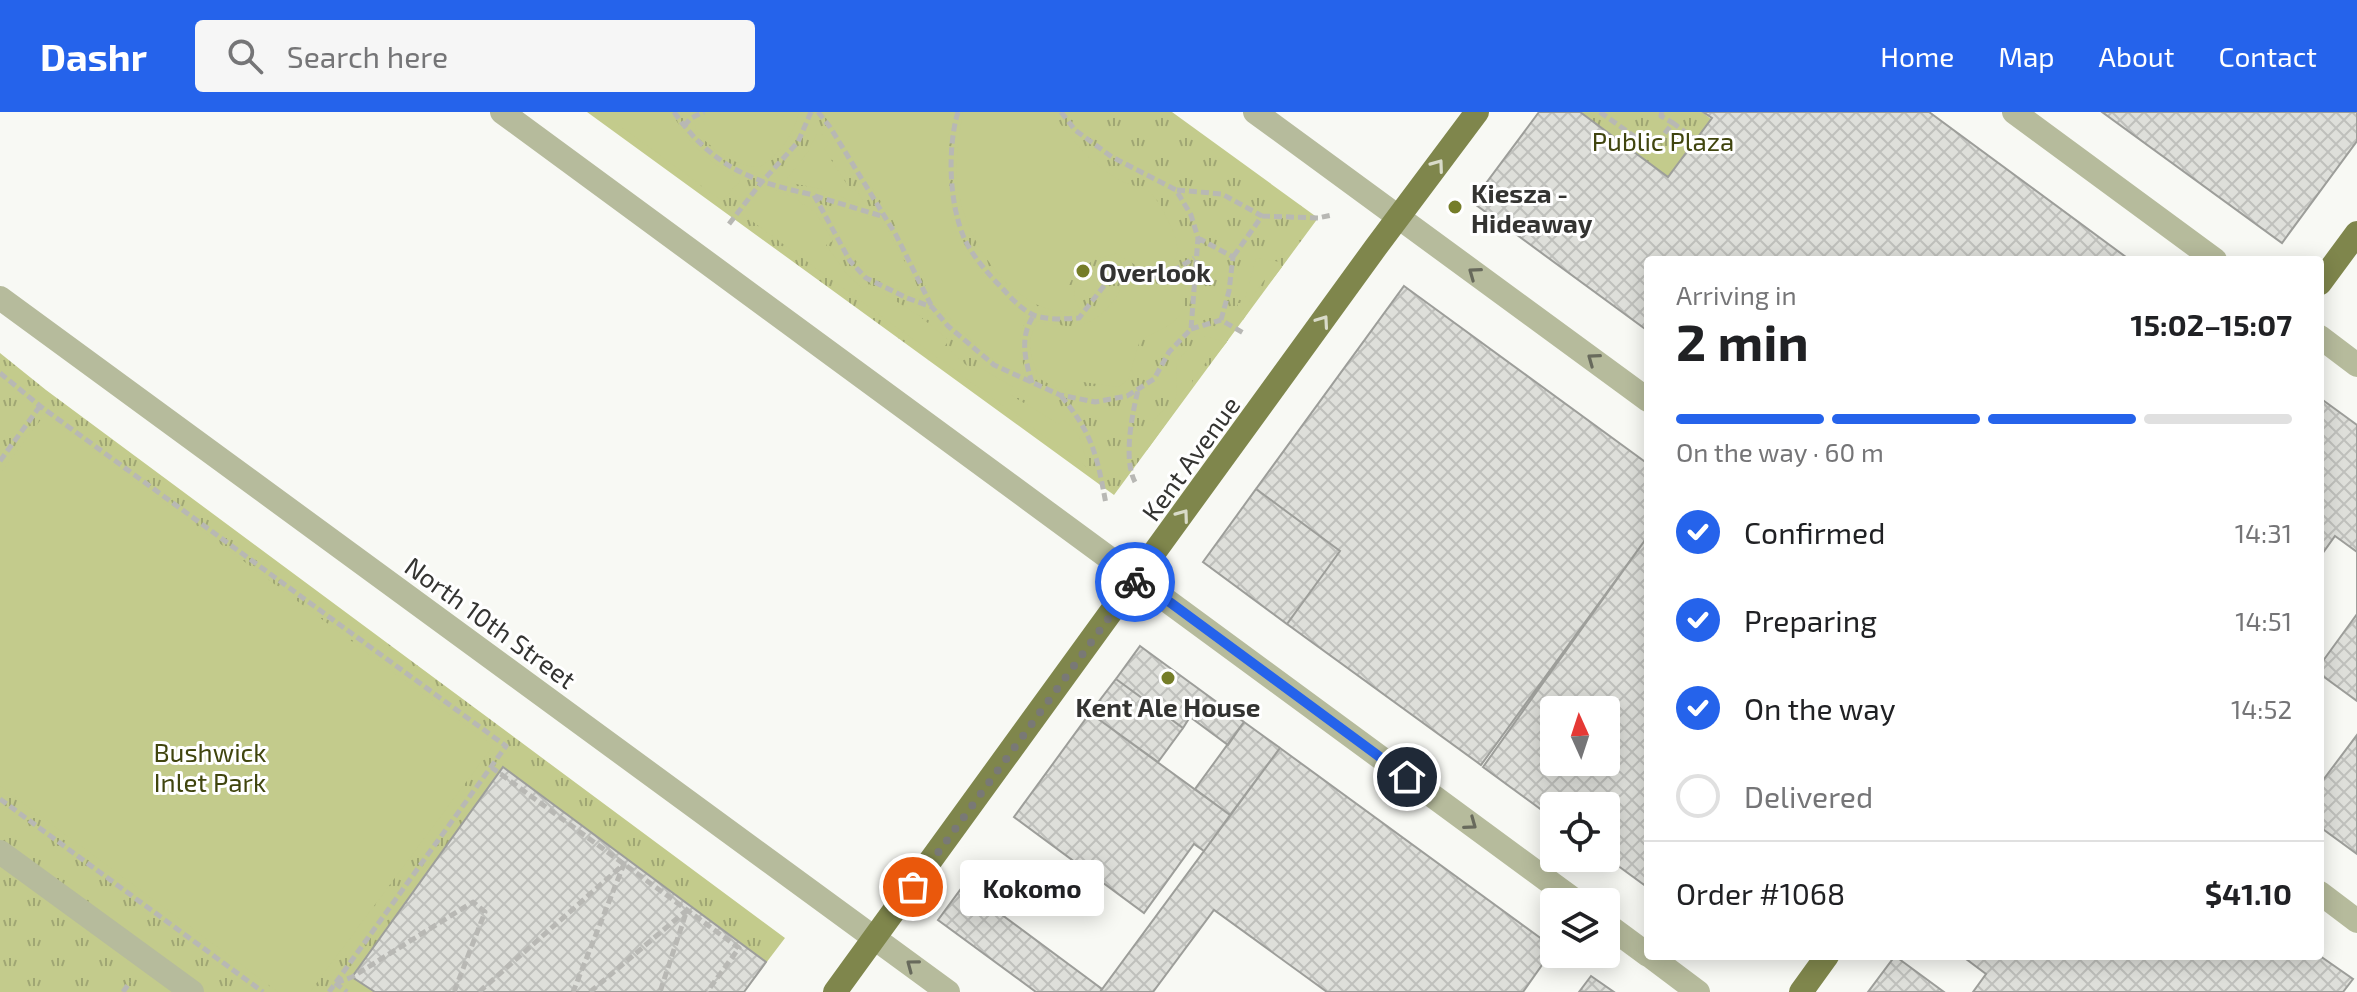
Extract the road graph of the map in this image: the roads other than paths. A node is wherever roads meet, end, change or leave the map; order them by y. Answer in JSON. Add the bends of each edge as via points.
{"nodes":[{"id":1,"x":502,"y":112,"type":"edge"},
{"id":2,"x":1255,"y":112,"type":"edge"},
{"id":3,"x":1477,"y":112,"type":"edge"},
{"id":4,"x":2014,"y":112,"type":"edge"},
{"id":5,"x":1399,"y":217,"type":"junction"},
{"id":6,"x":2357,"y":233,"type":"edge"},
{"id":7,"x":2210,"y":256,"type":"edge"},
{"id":8,"x":2324,"y":278,"type":"edge"},
{"id":9,"x":0,"y":298,"type":"edge"},
{"id":10,"x":2324,"y":340,"type":"edge"},
{"id":11,"x":2357,"y":365,"type":"edge"},
{"id":12,"x":1644,"y":397,"type":"edge"},
{"id":13,"x":1137,"y":578,"type":"junction"},
{"id":14,"x":0,"y":852,"type":"edge"},
{"id":15,"x":1558,"y":888,"type":"edge"},
{"id":16,"x":2324,"y":896,"type":"edge"},
{"id":17,"x":2357,"y":921,"type":"edge"},
{"id":18,"x":1620,"y":934,"type":"edge"},
{"id":19,"x":875,"y":939,"type":"junction"},
{"id":20,"x":1644,"y":951,"type":"edge"},
{"id":21,"x":1656,"y":960,"type":"edge"},
{"id":22,"x":1824,"y":960,"type":"edge"},
{"id":23,"x":192,"y":992,"type":"edge"},
{"id":24,"x":835,"y":992,"type":"edge"},
{"id":25,"x":948,"y":992,"type":"edge"},
{"id":26,"x":1698,"y":992,"type":"edge"},
{"id":27,"x":1801,"y":992,"type":"edge"}],
"edges":[{"from":1,"to":13,"type":"street"},
{"from":2,"to":5,"type":"street"},
{"from":5,"to":3,"type":"main road","name":"Kent Avenue","one_way":true},
{"from":4,"to":7,"type":"street"},
{"from":12,"to":5,"type":"street","one_way":true},
{"from":13,"to":5,"type":"main road","name":"Kent Avenue","one_way":true},
{"from":6,"to":8,"type":"main road"},
{"from":9,"to":19,"type":"street","name":"North 10th Street"},
{"from":10,"to":11,"type":"street"},
{"from":13,"to":15,"type":"street","one_way":true},
{"from":13,"to":19,"type":"main road","name":"Kent Avenue"},
{"from":14,"to":23,"type":"street"},
{"from":16,"to":17,"type":"street"},
{"from":18,"to":20,"type":"street"},
{"from":19,"to":24,"type":"main road","name":"Kent Avenue"},
{"from":25,"to":19,"type":"street","name":"North 10th Street","one_way":true},
{"from":21,"to":26,"type":"street"},
{"from":22,"to":27,"type":"main road"}]}
